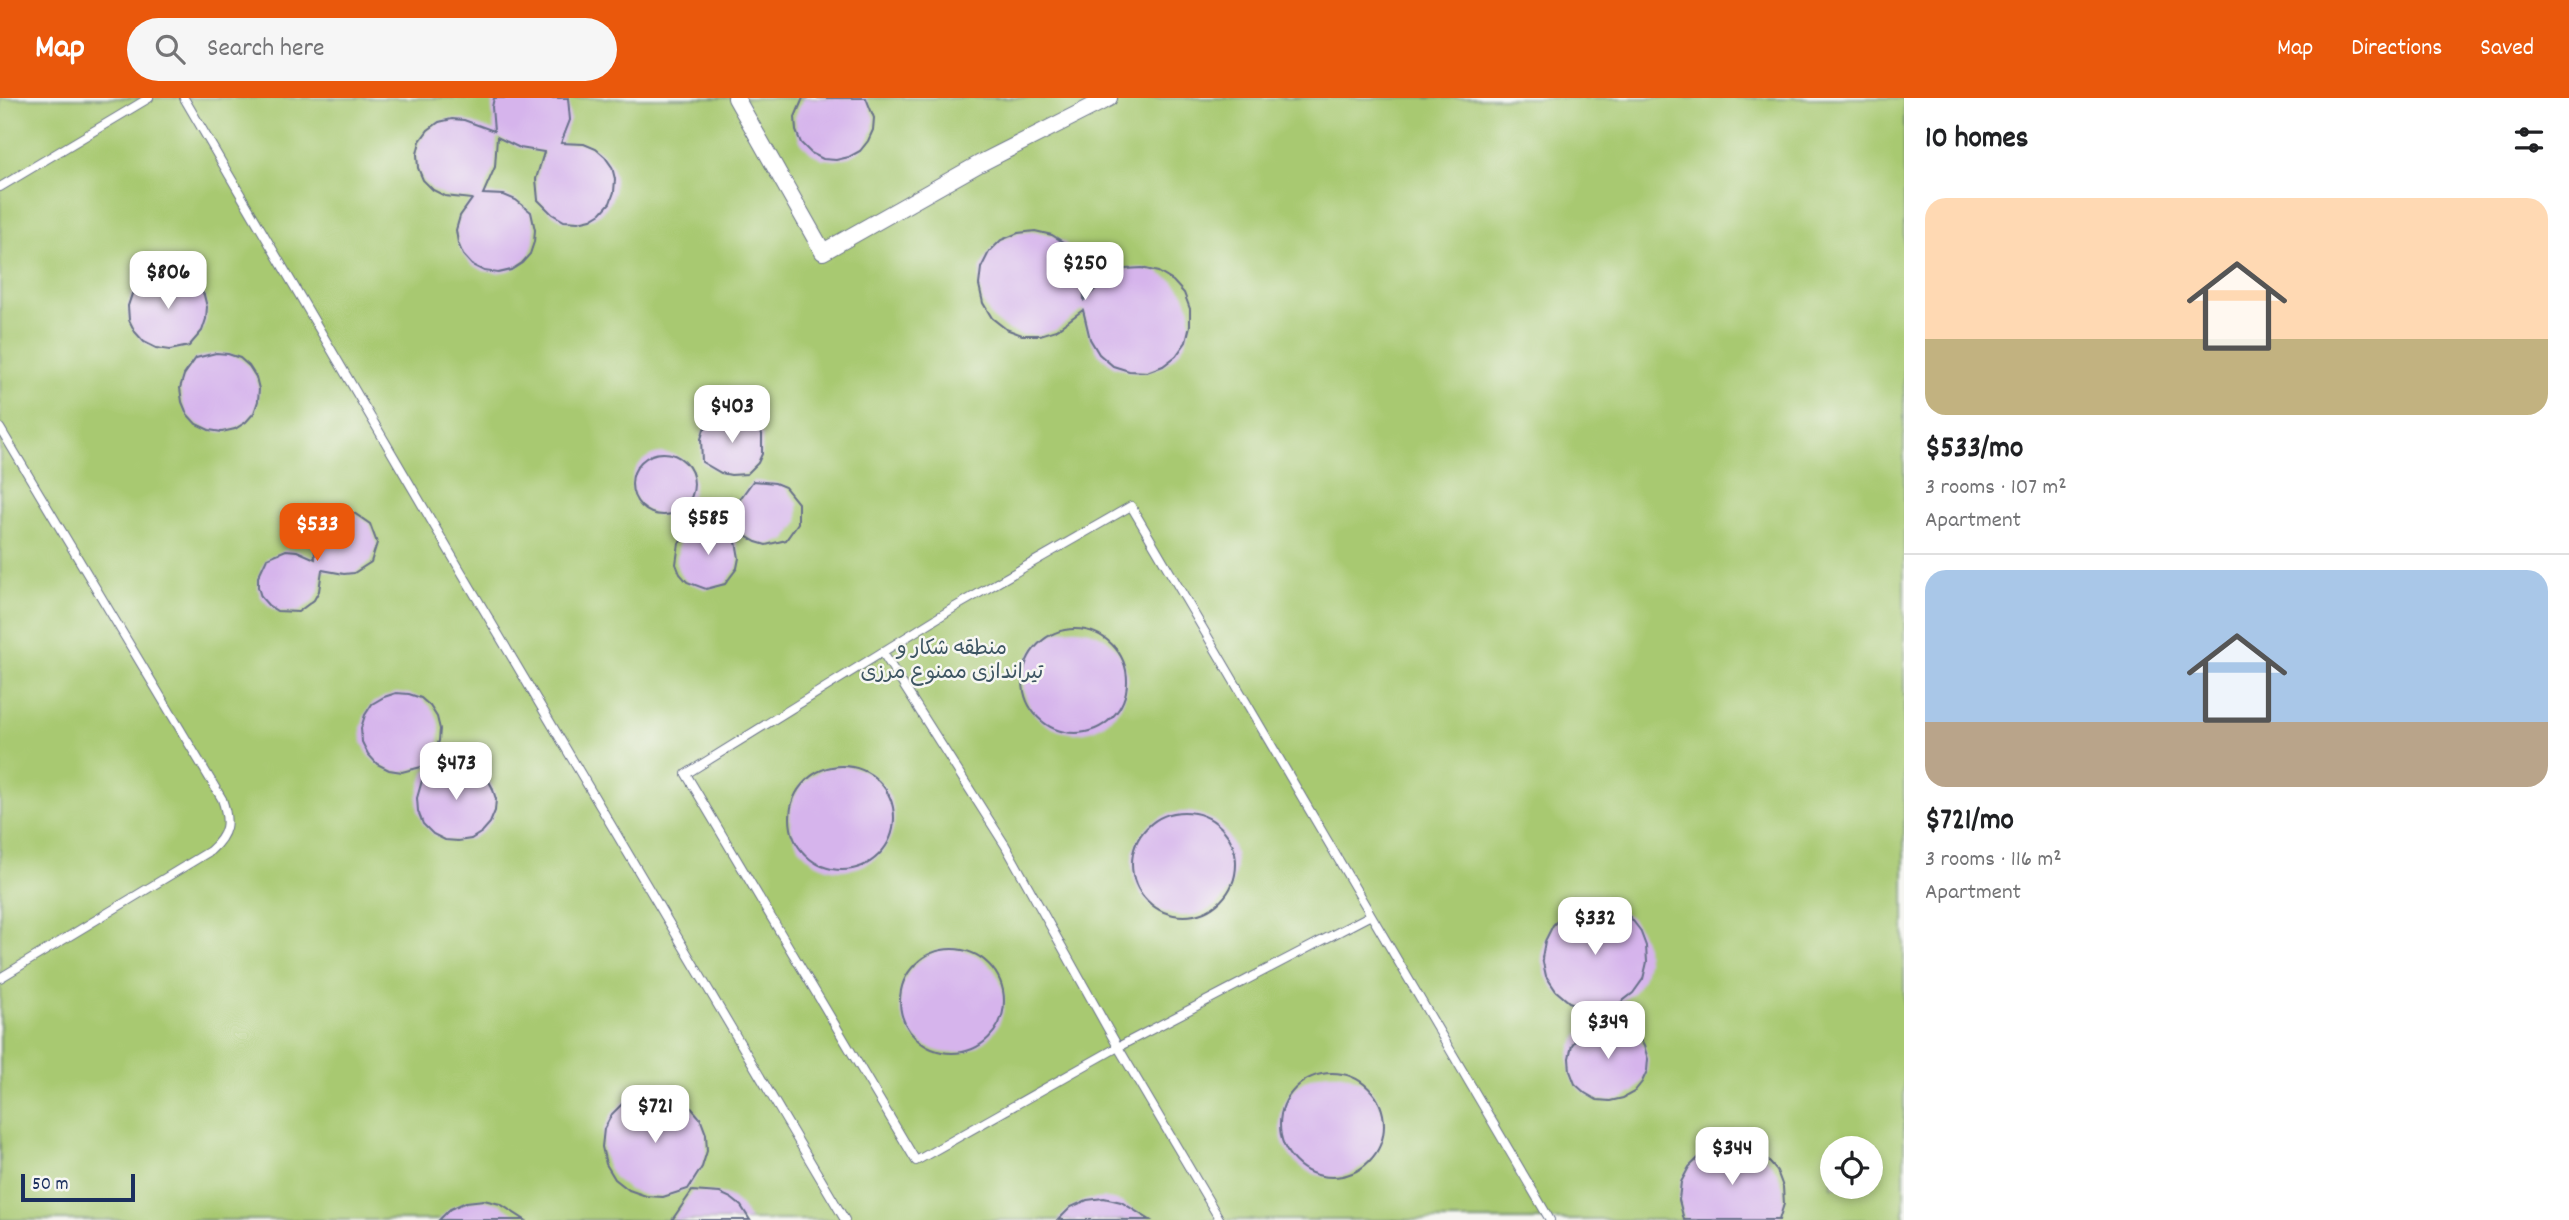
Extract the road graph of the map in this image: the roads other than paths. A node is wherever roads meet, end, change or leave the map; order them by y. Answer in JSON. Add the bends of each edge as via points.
{"nodes":[{"id":1,"x":149,"y":98,"type":"edge"},
{"id":2,"x":184,"y":98,"type":"edge"},
{"id":3,"x":736,"y":98,"type":"edge"},
{"id":4,"x":1109,"y":98,"type":"edge"},
{"id":5,"x":0,"y":187,"type":"edge"},
{"id":6,"x":0,"y":428,"type":"edge"},
{"id":7,"x":883,"y":653,"type":"junction"},
{"id":8,"x":1371,"y":915,"type":"junction"},
{"id":9,"x":0,"y":978,"type":"edge"},
{"id":10,"x":1118,"y":1047,"type":"junction"},
{"id":11,"x":845,"y":1220,"type":"edge"},
{"id":12,"x":1220,"y":1220,"type":"edge"},
{"id":13,"x":1550,"y":1220,"type":"edge"}],
"edges":[{"from":1,"to":5,"type":"lane"},
{"from":2,"to":11,"type":"lane"},
{"from":3,"to":4,"type":"street","via":[[823,252],[979,164]]},
{"from":6,"to":9,"type":"lane","via":[[222,799],[228,822],[211,851]]},
{"from":7,"to":8,"type":"lane","via":[[1131,506]]},
{"from":7,"to":10,"type":"lane","via":[[1005,845]]},
{"from":7,"to":10,"type":"lane","via":[[686,774],[916,1161]]},
{"from":8,"to":10,"type":"lane"},
{"from":8,"to":13,"type":"lane"},
{"from":10,"to":12,"type":"lane"}]}
